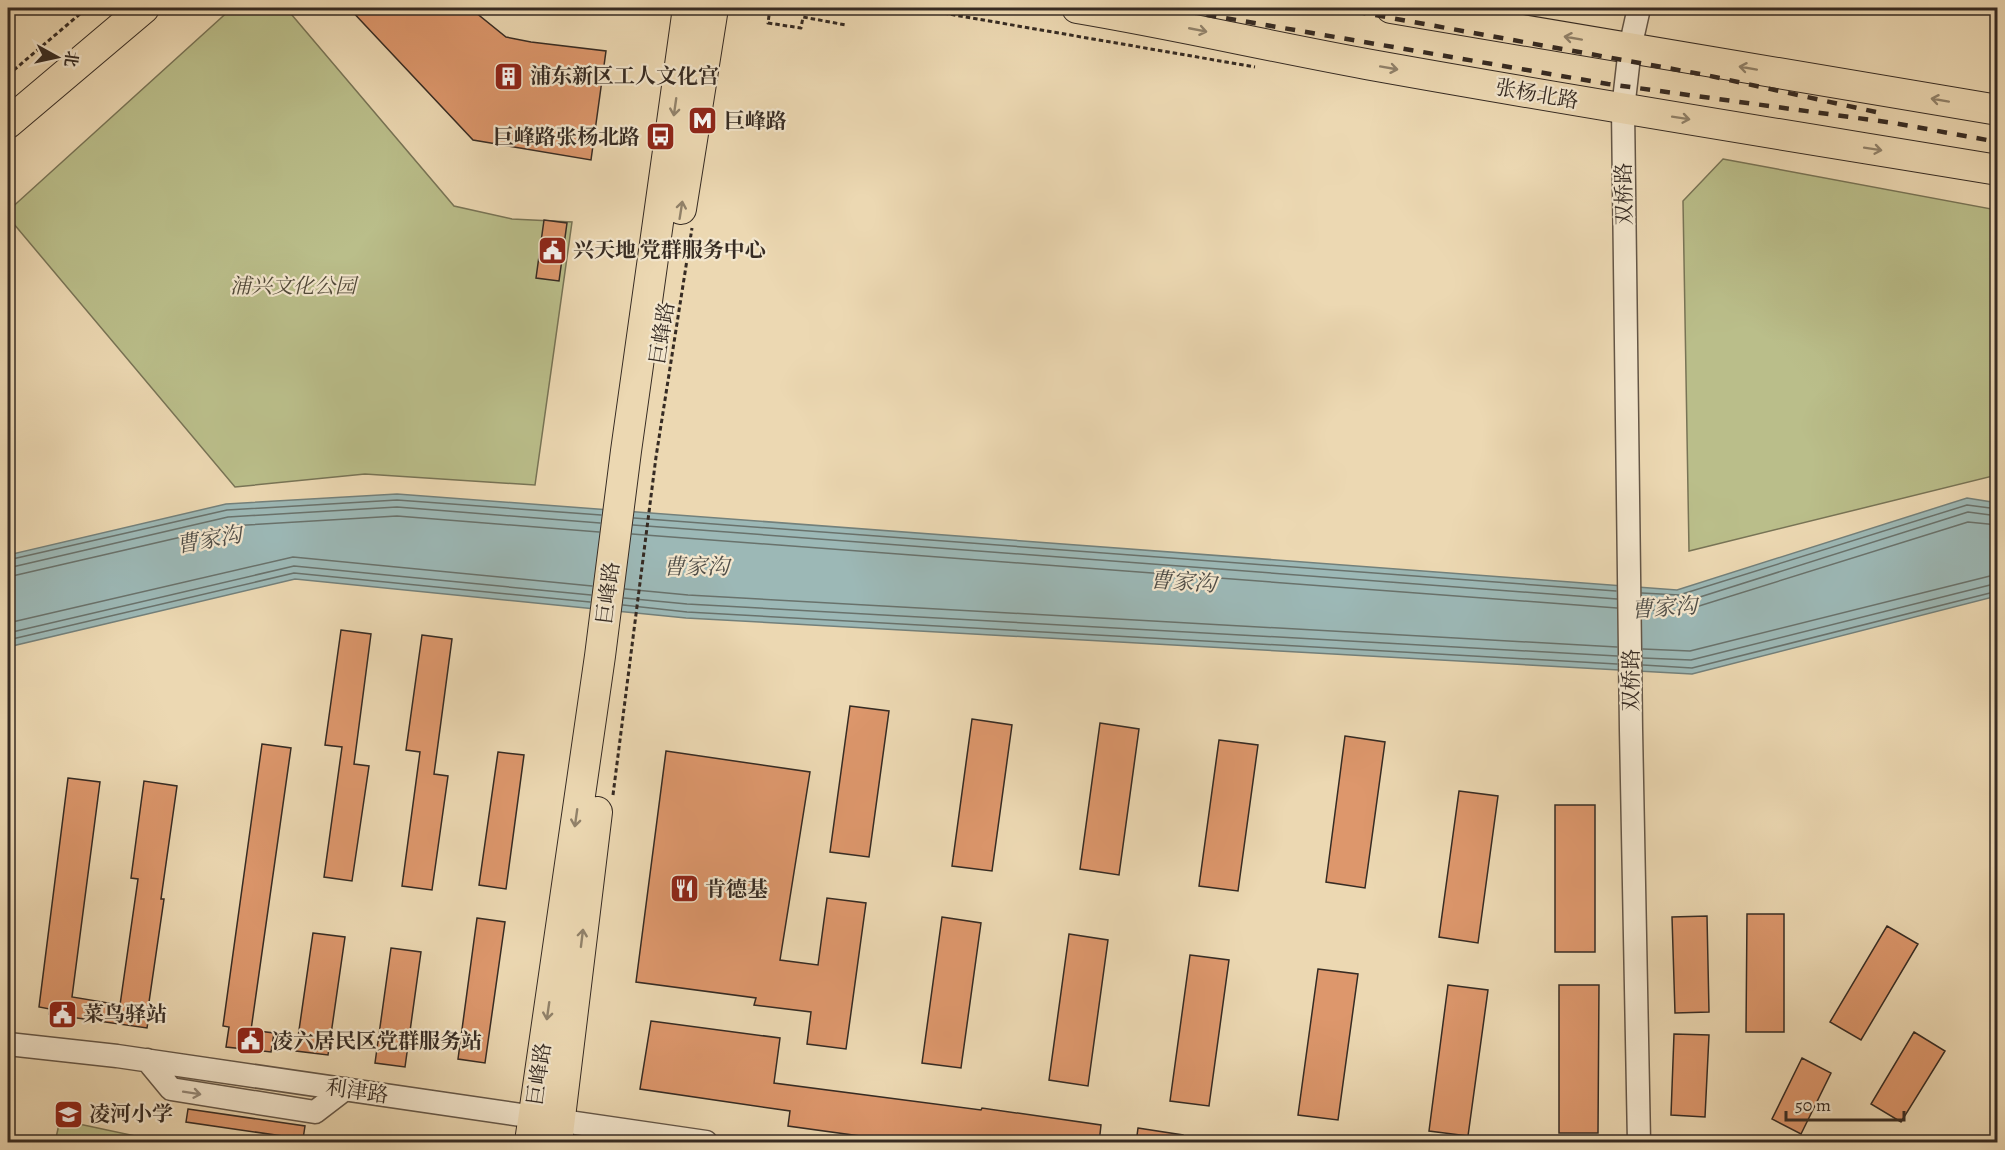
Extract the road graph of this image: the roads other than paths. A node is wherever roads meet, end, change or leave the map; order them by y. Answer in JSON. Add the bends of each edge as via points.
{"nodes":[{"id":1,"x":114,"y":8,"type":"edge"},
{"id":2,"x":144,"y":8,"type":"edge"},
{"id":3,"x":688,"y":8,"type":"edge"},
{"id":4,"x":713,"y":8,"type":"edge"},
{"id":5,"x":1077,"y":8,"type":"edge"},
{"id":6,"x":1391,"y":8,"type":"edge"},
{"id":7,"x":1639,"y":8,"type":"edge"},
{"id":8,"x":1630,"y":48,"type":"junction"},
{"id":9,"x":8,"y":98,"type":"edge"},
{"id":10,"x":1623,"y":108,"type":"junction"},
{"id":11,"x":1998,"y":110,"type":"edge"},
{"id":12,"x":8,"y":123,"type":"edge"},
{"id":13,"x":1998,"y":170,"type":"edge"},
{"id":14,"x":642,"y":454,"type":"junction"},
{"id":15,"x":8,"y":1044,"type":"edge"},
{"id":16,"x":545,"y":1131,"type":"edge"},
{"id":17,"x":706,"y":1143,"type":"edge"},
{"id":18,"x":1639,"y":1143,"type":"edge"}],
"edges":[{"from":1,"to":9,"type":"main road"},
{"from":2,"to":12,"type":"main road"},
{"from":3,"to":14,"type":"main road","name":"巨峰路","one_way":true},
{"from":14,"to":4,"type":"main road","name":"巨蜂路","one_way":true},
{"from":5,"to":10,"type":"main road","name":"张杨北路","one_way":true},
{"from":8,"to":6,"type":"main road","one_way":true},
{"from":7,"to":8,"type":"street","name":"双桥路"},
{"from":8,"to":10,"type":"street","name":"双桥路"},
{"from":11,"to":8,"type":"main road","one_way":true},
{"from":10,"to":13,"type":"main road","name":"张杨北路","one_way":true},
{"from":10,"to":18,"type":"street","name":"双桥路"},
{"from":14,"to":16,"type":"main road","name":"巨峰路"},
{"from":15,"to":16,"type":"street","name":"利津路","via":[[345,1089]]},
{"from":16,"to":17,"type":"street","name":"利津路"}]}
